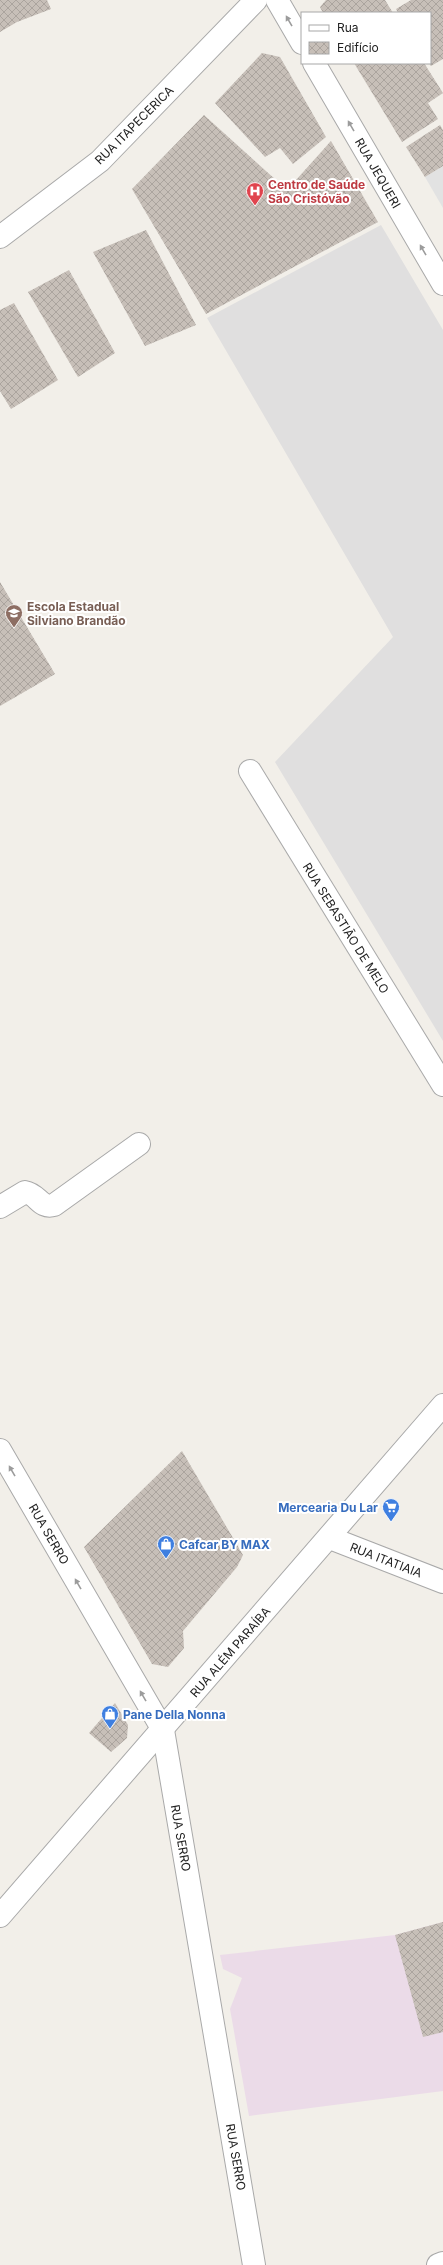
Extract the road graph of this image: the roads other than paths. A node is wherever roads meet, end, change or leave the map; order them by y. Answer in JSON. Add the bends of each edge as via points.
{"nodes":[{"id":1,"x":256,"y":0,"type":"edge"},
{"id":2,"x":277,"y":0,"type":"edge"},
{"id":3,"x":301,"y":41,"type":"edge"},
{"id":4,"x":315,"y":64,"type":"edge"},
{"id":5,"x":0,"y":237,"type":"edge"},
{"id":6,"x":443,"y":284,"type":"edge"},
{"id":7,"x":250,"y":771,"type":"dead end"},
{"id":8,"x":443,"y":1085,"type":"edge"},
{"id":9,"x":139,"y":1144,"type":"dead end"},
{"id":10,"x":0,"y":1207,"type":"edge"},
{"id":11,"x":443,"y":1405,"type":"edge"},
{"id":12,"x":0,"y":1450,"type":"edge"},
{"id":13,"x":330,"y":1538,"type":"junction"},
{"id":14,"x":443,"y":1582,"type":"edge"},
{"id":15,"x":163,"y":1730,"type":"junction"},
{"id":16,"x":0,"y":1916,"type":"edge"},
{"id":17,"x":443,"y":2263,"type":"edge"},
{"id":18,"x":254,"y":2265,"type":"edge"},
{"id":19,"x":438,"y":2265,"type":"edge"}],
"edges":[{"from":1,"to":5,"type":"street","name":"RUA ITAPECERICA","via":[[100,161]]},
{"from":3,"to":2,"type":"street","one_way":true},
{"from":6,"to":4,"type":"street","name":"RUA JEQUERI","one_way":true},
{"from":7,"to":8,"type":"street","name":"RUA SEBASTIÃO DE MELO"},
{"from":9,"to":10,"type":"street","via":[[54,1205],[42,1204],[34,1194],[26,1192]]},
{"from":11,"to":13,"type":"street","name":"RUA ALÉM PARAÍBA"},
{"from":15,"to":12,"type":"street","name":"RUA SERRO","one_way":true},
{"from":13,"to":14,"type":"street","name":"RUA ITATIAIA"},
{"from":13,"to":15,"type":"street","name":"RUA ALÉM PARAÍBA"},
{"from":15,"to":16,"type":"street","name":"RUA ALÉM PARAÍBA"},
{"from":15,"to":18,"type":"street","name":"RUA SERRO"},
{"from":17,"to":19,"type":"street"}]}
